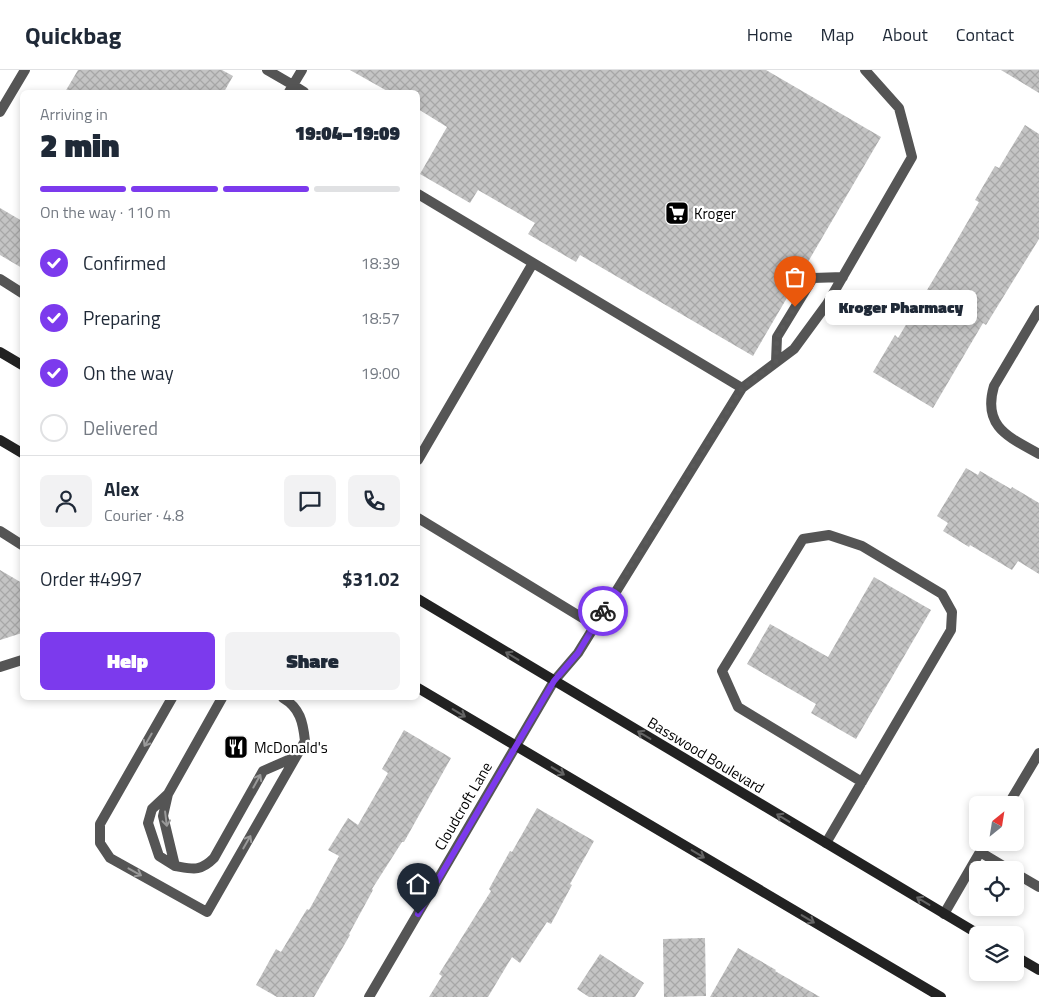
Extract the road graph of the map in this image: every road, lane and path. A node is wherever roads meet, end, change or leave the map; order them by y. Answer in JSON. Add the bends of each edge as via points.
{"nodes":[{"id":1,"x":25,"y":70,"type":"edge"},
{"id":2,"x":267,"y":70,"type":"edge"},
{"id":3,"x":302,"y":70,"type":"edge"},
{"id":4,"x":865,"y":70,"type":"edge"},
{"id":5,"x":291,"y":89,"type":"edge"},
{"id":6,"x":0,"y":112,"type":"edge"},
{"id":7,"x":420,"y":195,"type":"edge"},
{"id":8,"x":533,"y":263,"type":"junction"},
{"id":9,"x":843,"y":277,"type":"junction"},
{"id":10,"x":0,"y":279,"type":"edge"},
{"id":11,"x":20,"y":292,"type":"edge"},
{"id":12,"x":1039,"y":310,"type":"edge"},
{"id":13,"x":0,"y":352,"type":"edge"},
{"id":14,"x":776,"y":362,"type":"junction"},
{"id":15,"x":20,"y":364,"type":"edge"},
{"id":16,"x":742,"y":388,"type":"junction"},
{"id":17,"x":0,"y":440,"type":"edge"},
{"id":18,"x":20,"y":452,"type":"edge"},
{"id":19,"x":1039,"y":454,"type":"edge"},
{"id":20,"x":420,"y":457,"type":"edge"},
{"id":21,"x":420,"y":519,"type":"edge"},
{"id":22,"x":0,"y":531,"type":"edge"},
{"id":23,"x":20,"y":544,"type":"edge"},
{"id":24,"x":420,"y":600,"type":"edge"},
{"id":25,"x":594,"y":625,"type":"junction"},
{"id":26,"x":20,"y":661,"type":"edge"},
{"id":27,"x":0,"y":667,"type":"edge"},
{"id":28,"x":554,"y":681,"type":"junction"},
{"id":29,"x":420,"y":689,"type":"edge"},
{"id":30,"x":171,"y":700,"type":"edge"},
{"id":31,"x":221,"y":700,"type":"edge"},
{"id":32,"x":286,"y":700,"type":"edge"},
{"id":33,"x":516,"y":746,"type":"junction"},
{"id":34,"x":1039,"y":753,"type":"edge"},
{"id":35,"x":296,"y":757,"type":"junction"},
{"id":36,"x":862,"y":782,"type":"junction"},
{"id":37,"x":168,"y":794,"type":"junction"},
{"id":38,"x":1013,"y":796,"type":"edge"},
{"id":39,"x":826,"y":843,"type":"junction"},
{"id":40,"x":980,"y":852,"type":"joint"},
{"id":41,"x":995,"y":861,"type":"edge"},
{"id":42,"x":175,"y":866,"type":"junction"},
{"id":43,"x":1024,"y":878,"type":"edge"},
{"id":44,"x":1039,"y":887,"type":"edge"},
{"id":45,"x":944,"y":914,"type":"junction"},
{"id":46,"x":969,"y":929,"type":"edge"},
{"id":47,"x":1024,"y":961,"type":"edge"},
{"id":48,"x":1039,"y":970,"type":"edge"},
{"id":49,"x":369,"y":997,"type":"edge"},
{"id":50,"x":940,"y":997,"type":"edge"}],
"edges":[{"from":1,"to":6,"type":"street"},
{"from":2,"to":5,"type":"street"},
{"from":3,"to":5,"type":"street"},
{"from":4,"to":9,"type":"street","via":[[899,108],[912,157]]},
{"from":7,"to":8,"type":"street"},
{"from":8,"to":16,"type":"street"},
{"from":8,"to":20,"type":"street"},
{"from":9,"to":14,"type":"street","via":[[794,349]]},
{"from":9,"to":14,"type":"street","via":[[813,278],[777,337]]},
{"from":10,"to":11,"type":"street"},
{"from":12,"to":19,"type":"street","via":[[994,386],[990,400],[992,416],[1000,428]]},
{"from":13,"to":15,"type":"main road"},
{"from":14,"to":16,"type":"street"},
{"from":16,"to":25,"type":"street","name":"Cloudcroft Lane"},
{"from":17,"to":18,"type":"main road"},
{"from":21,"to":25,"type":"street"},
{"from":22,"to":23,"type":"street"},
{"from":28,"to":24,"type":"main road","name":"Basswood Boulevard","one_way":true},
{"from":25,"to":28,"type":"street","name":"Cloudcroft Lane","via":[[578,653]]},
{"from":26,"to":27,"type":"street"},
{"from":28,"to":33,"type":"street","name":"Cloudcroft Lane"},
{"from":39,"to":28,"type":"main road","name":"Basswood Boulevard","one_way":true},
{"from":29,"to":33,"type":"main road","one_way":true},
{"from":30,"to":35,"type":"street","one_way":true,"via":[[100,824],[100,843],[110,858],[207,912]]},
{"from":31,"to":37,"type":"street"},
{"from":32,"to":35,"type":"street","via":[[299,712],[303,723],[304,741]]},
{"from":33,"to":49,"type":"street","name":"Cloudcroft Lane"},
{"from":33,"to":50,"type":"main road","one_way":true},
{"from":34,"to":38,"type":"street"},
{"from":42,"to":35,"type":"street","one_way":true,"via":[[197,869],[206,866],[214,858],[263,771]]},
{"from":36,"to":36,"type":"street","via":[[951,630],[952,612],[942,594],[862,546],[829,536],[803,539],[722,671],[738,707]]},
{"from":36,"to":39,"type":"street"},
{"from":37,"to":42,"type":"street","one_way":true,"via":[[164,816]]},
{"from":37,"to":42,"type":"street","via":[[152,810],[148,822],[158,856]]},
{"from":45,"to":39,"type":"main road","name":"Basswood Boulevard","one_way":true},
{"from":40,"to":41,"type":"street"},
{"from":40,"to":45,"type":"street"},
{"from":43,"to":44,"type":"street"},
{"from":45,"to":46,"type":"main road","name":"Basswood Boulevard"},
{"from":47,"to":48,"type":"main road"}]}
